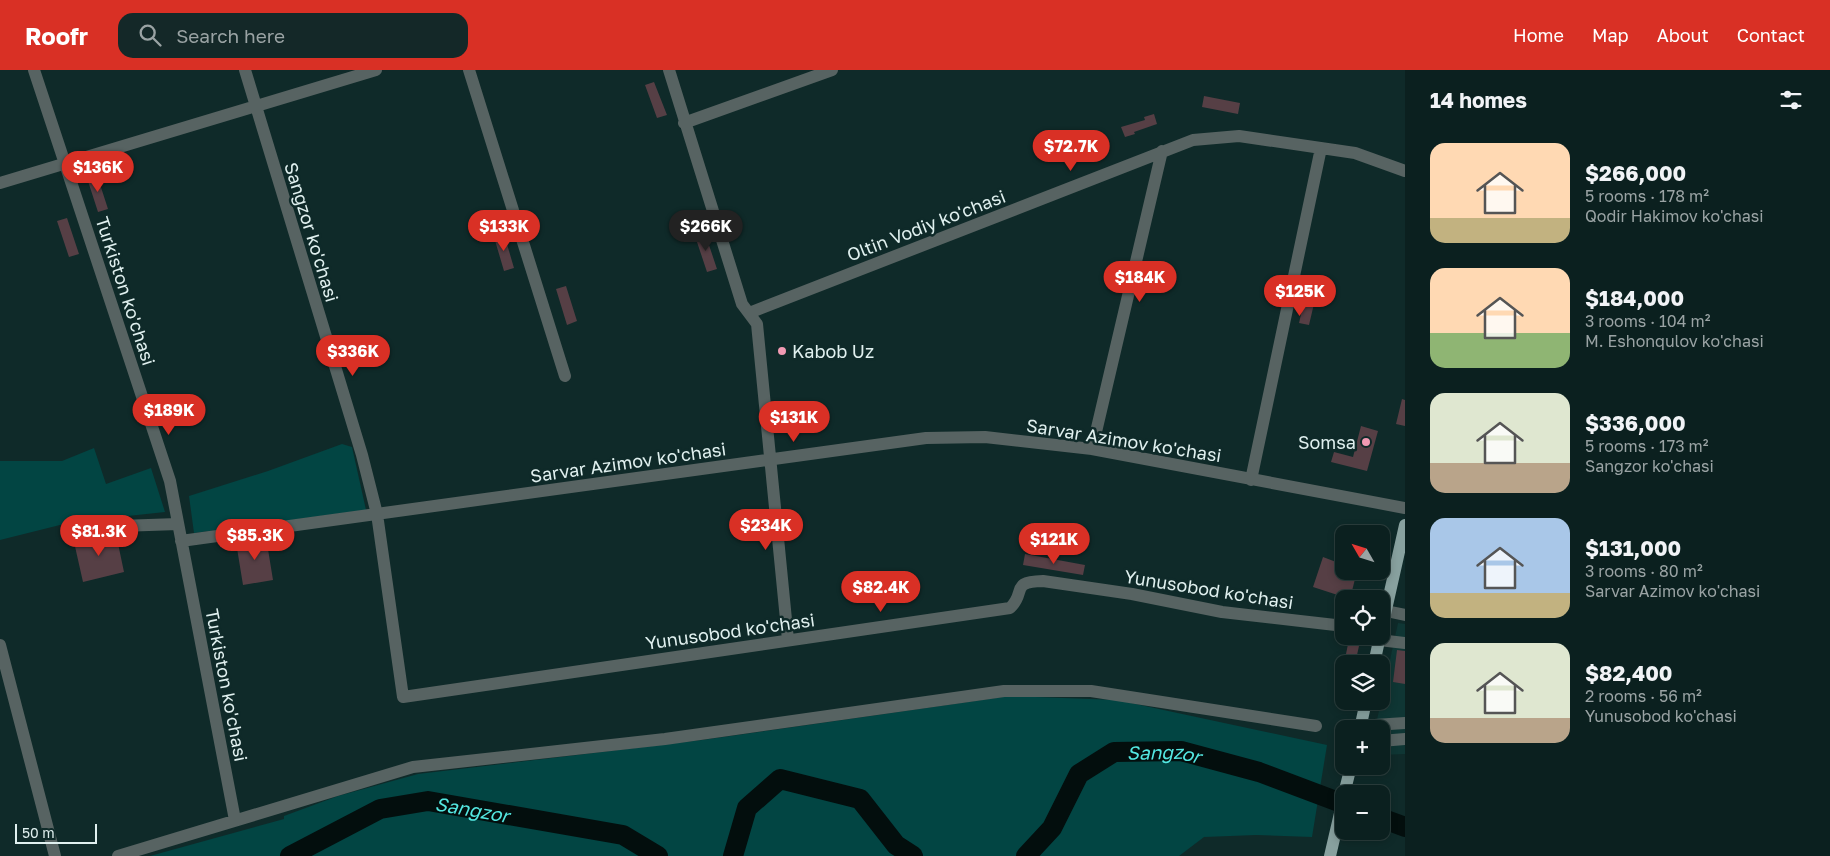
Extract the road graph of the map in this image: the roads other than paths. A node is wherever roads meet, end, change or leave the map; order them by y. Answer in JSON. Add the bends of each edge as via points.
{"nodes":[{"id":1,"x":34,"y":70,"type":"edge"},
{"id":2,"x":245,"y":70,"type":"edge"},
{"id":3,"x":376,"y":70,"type":"edge"},
{"id":4,"x":469,"y":70,"type":"edge"},
{"id":5,"x":669,"y":70,"type":"edge"},
{"id":6,"x":832,"y":70,"type":"edge"},
{"id":7,"x":255,"y":105,"type":"junction"},
{"id":8,"x":684,"y":123,"type":"junction"},
{"id":9,"x":1321,"y":148,"type":"junction"},
{"id":10,"x":1162,"y":151,"type":"junction"},
{"id":11,"x":65,"y":164,"type":"junction"},
{"id":12,"x":1405,"y":171,"type":"edge"},
{"id":13,"x":0,"y":183,"type":"edge"},
{"id":14,"x":749,"y":313,"type":"junction"},
{"id":15,"x":564,"y":376,"type":"dead end"},
{"id":16,"x":1092,"y":449,"type":"junction"},
{"id":17,"x":772,"y":460,"type":"junction"},
{"id":18,"x":1251,"y":480,"type":"junction"},
{"id":19,"x":1405,"y":508,"type":"edge"},
{"id":20,"x":377,"y":514,"type":"junction"},
{"id":21,"x":178,"y":524,"type":"junction"},
{"id":22,"x":1405,"y":525,"type":"edge"},
{"id":23,"x":90,"y":527,"type":"dead end"},
{"id":24,"x":181,"y":541,"type":"junction"},
{"id":25,"x":1390,"y":593,"type":"edge"},
{"id":26,"x":1390,"y":612,"type":"edge"},
{"id":27,"x":1405,"y":615,"type":"edge"},
{"id":28,"x":1335,"y":625,"type":"edge"},
{"id":29,"x":1390,"y":637,"type":"edge"},
{"id":30,"x":788,"y":640,"type":"junction"},
{"id":31,"x":1405,"y":643,"type":"edge"},
{"id":32,"x":0,"y":644,"type":"edge"},
{"id":33,"x":403,"y":697,"type":"joint"},
{"id":34,"x":1405,"y":723,"type":"edge"},
{"id":35,"x":1390,"y":724,"type":"edge"},
{"id":36,"x":1316,"y":726,"type":"dead end"},
{"id":37,"x":1405,"y":739,"type":"edge"},
{"id":38,"x":1390,"y":740,"type":"edge"},
{"id":39,"x":235,"y":820,"type":"junction"},
{"id":40,"x":1335,"y":832,"type":"edge"},
{"id":41,"x":55,"y":856,"type":"edge"},
{"id":42,"x":118,"y":856,"type":"edge"},
{"id":43,"x":1330,"y":856,"type":"edge"}],
"edges":[{"from":1,"to":11,"type":"street","name":"Turkiston ko'chasi"},
{"from":2,"to":7,"type":"street","name":"Sangzor ko'chasi"},
{"from":3,"to":7,"type":"street"},
{"from":4,"to":15,"type":"street"},
{"from":5,"to":8,"type":"street"},
{"from":6,"to":8,"type":"street"},
{"from":7,"to":11,"type":"street"},
{"from":7,"to":20,"type":"street","name":"Sangzor ko'chasi"},
{"from":8,"to":14,"type":"street","via":[[742,304]]},
{"from":9,"to":10,"type":"street","name":"Oltin Vodiy ko'chasi","via":[[1239,136],[1193,140]]},
{"from":9,"to":12,"type":"street","name":"Oltin Vodiy ko'chasi","via":[[1355,153]]},
{"from":9,"to":18,"type":"street"},
{"from":10,"to":14,"type":"street","name":"Oltin Vodiy ko'chasi"},
{"from":10,"to":16,"type":"street"},
{"from":11,"to":13,"type":"street"},
{"from":11,"to":21,"type":"street","name":"Turkiston ko'chasi","via":[[170,481]]},
{"from":14,"to":17,"type":"street","via":[[757,324]]},
{"from":16,"to":17,"type":"street","name":"Sarvar Azimov ko'chasi","via":[[985,436],[926,438]]},
{"from":16,"to":18,"type":"street","name":"Sarvar Azimov ko'chasi"},
{"from":17,"to":20,"type":"street","name":"Sarvar Azimov ko'chasi"},
{"from":17,"to":30,"type":"street"},
{"from":18,"to":19,"type":"street","name":"Sarvar Azimov ko'chasi"},
{"from":20,"to":24,"type":"street","name":"Sarvar Azimov ko'chasi"},
{"from":20,"to":33,"type":"street","name":"Sangzor ko'chasi"},
{"from":21,"to":23,"type":"street"},
{"from":21,"to":24,"type":"street","name":"Turkiston ko'chasi"},
{"from":22,"to":25,"type":"main road"},
{"from":24,"to":39,"type":"street","name":"Turkiston ko'chasi"},
{"from":26,"to":27,"type":"street"},
{"from":28,"to":30,"type":"street","name":"Yunusobod ko'chasi","via":[[1222,612],[1043,580],[1028,581],[1021,586],[1010,608]]},
{"from":29,"to":31,"type":"street"},
{"from":30,"to":33,"type":"street","name":"Yunusobod ko'chasi"},
{"from":32,"to":41,"type":"street"},
{"from":34,"to":35,"type":"street"},
{"from":36,"to":39,"type":"street","via":[[1091,691],[1004,691],[665,739],[413,767]]},
{"from":37,"to":38,"type":"street"},
{"from":39,"to":42,"type":"street"},
{"from":40,"to":43,"type":"main road"}]}
